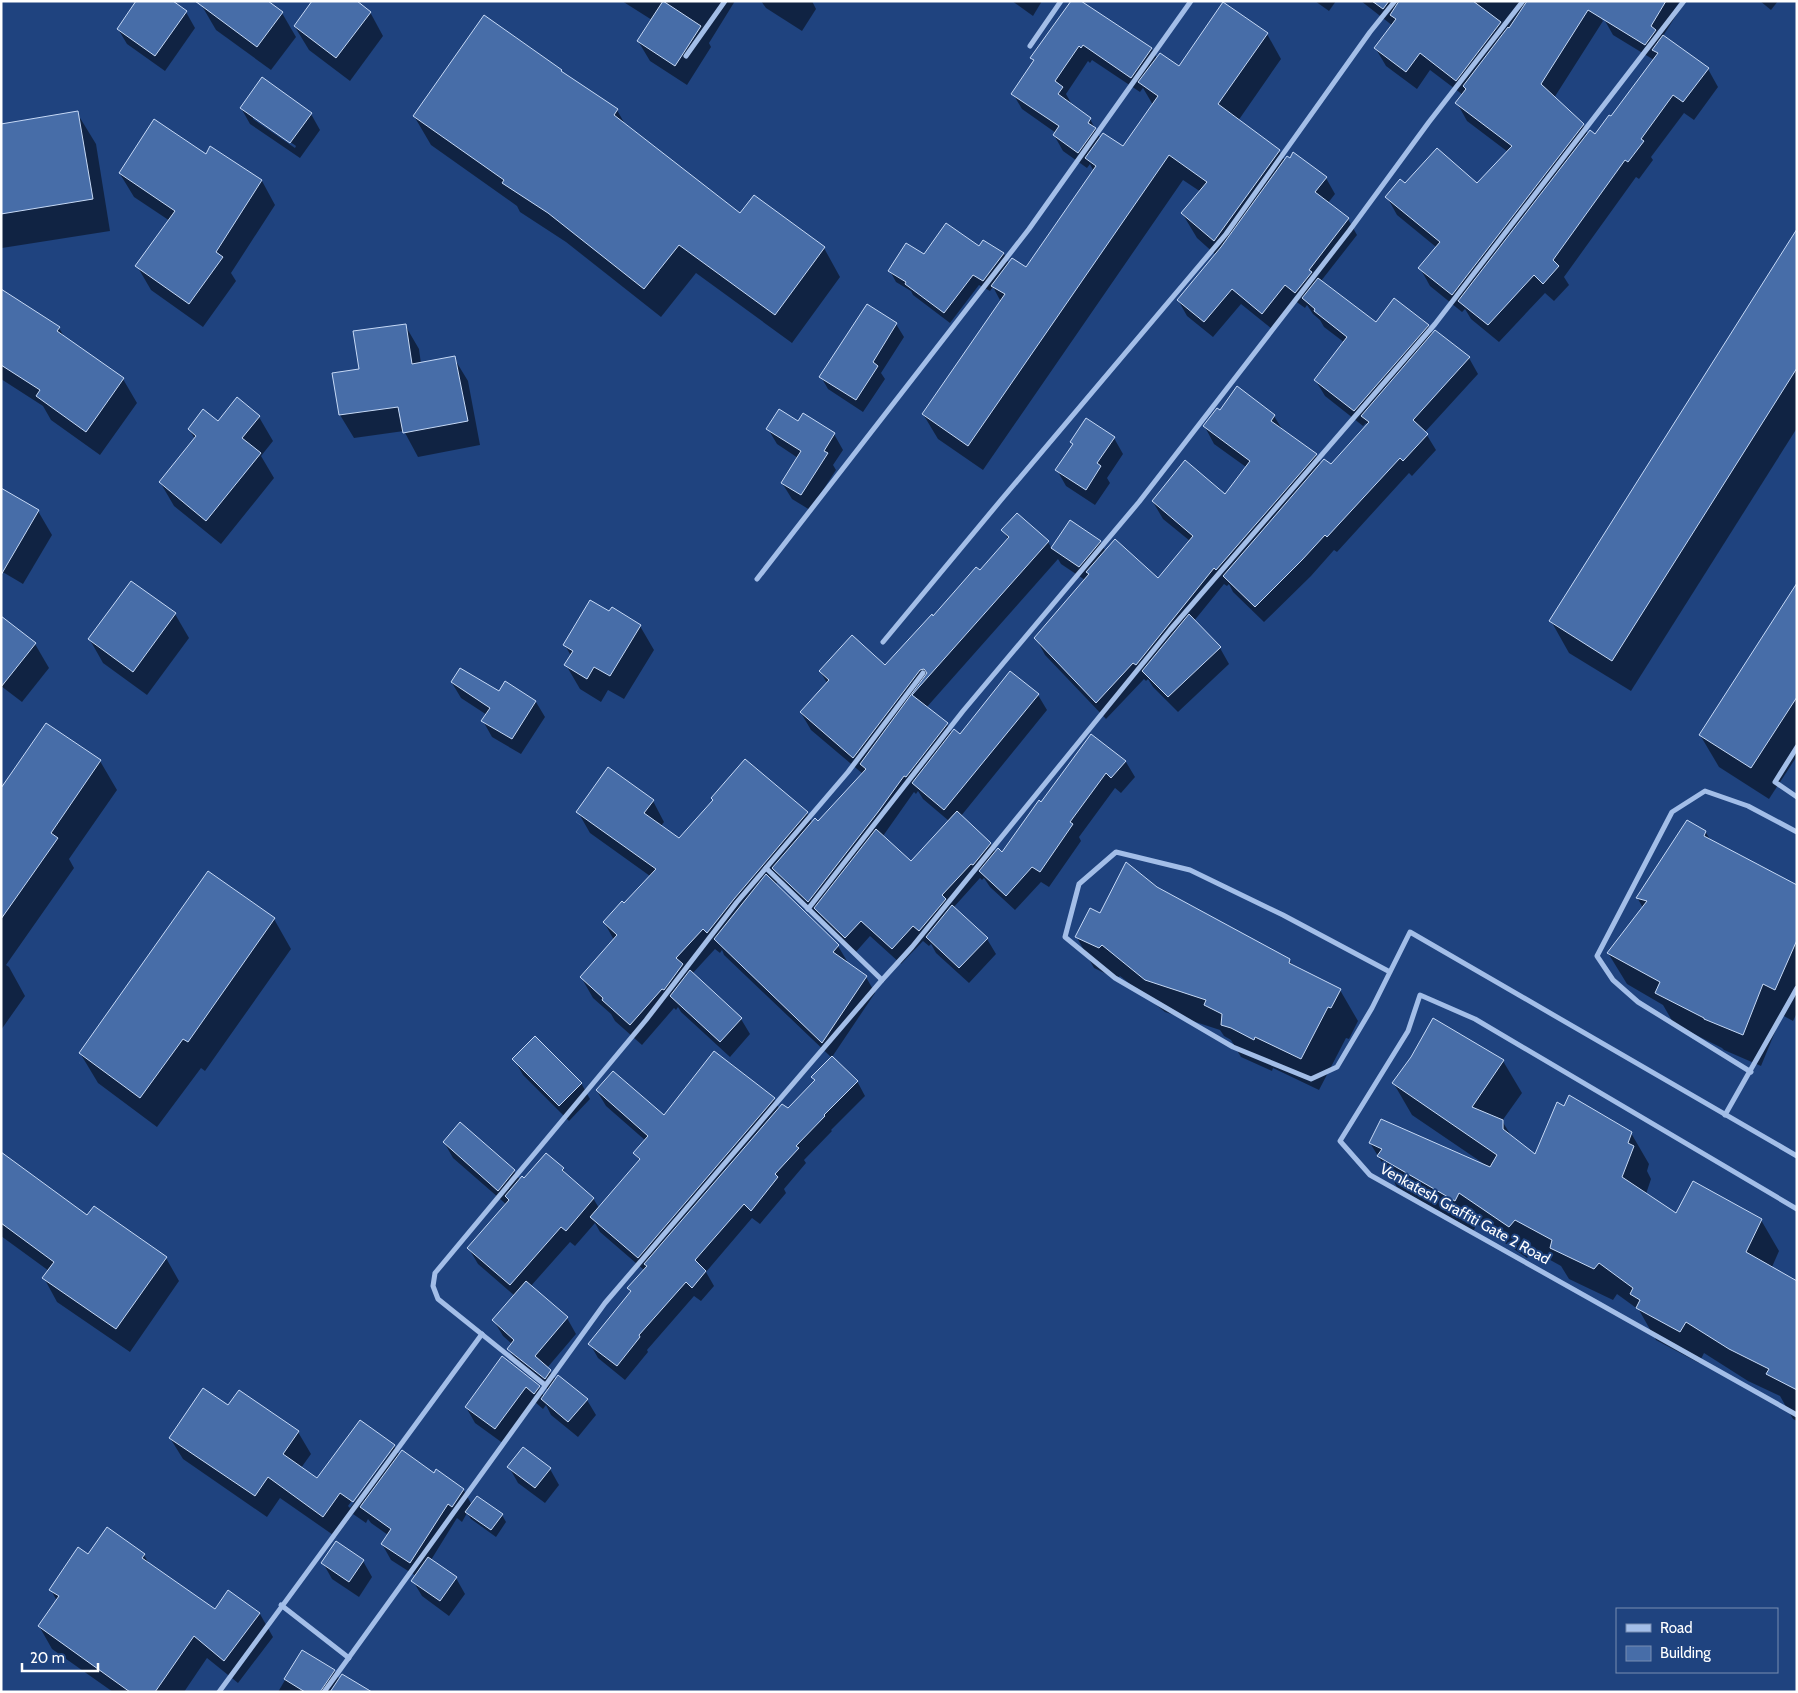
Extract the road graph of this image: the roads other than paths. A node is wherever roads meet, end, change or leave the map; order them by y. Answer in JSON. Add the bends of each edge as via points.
{"nodes":[{"id":1,"x":725,"y":1,"type":"edge"},
{"id":2,"x":1060,"y":1,"type":"edge"},
{"id":3,"x":1191,"y":1,"type":"edge"},
{"id":4,"x":1396,"y":1,"type":"edge"},
{"id":5,"x":1523,"y":1,"type":"edge"},
{"id":6,"x":1684,"y":1,"type":"edge"},
{"id":7,"x":1030,"y":46,"type":"dead end"},
{"id":8,"x":686,"y":56,"type":"dead end"},
{"id":9,"x":757,"y":579,"type":"dead end"},
{"id":10,"x":883,"y":642,"type":"dead end"},
{"id":11,"x":924,"y":673,"type":"dead end"},
{"id":12,"x":1797,"y":747,"type":"edge"},
{"id":13,"x":1797,"y":797,"type":"edge"},
{"id":14,"x":1797,"y":832,"type":"edge"},
{"id":15,"x":766,"y":868,"type":"junction"},
{"id":16,"x":808,"y":909,"type":"junction"},
{"id":17,"x":1390,"y":972,"type":"junction"},
{"id":18,"x":882,"y":980,"type":"junction"},
{"id":19,"x":1797,"y":988,"type":"edge"},
{"id":20,"x":1751,"y":1072,"type":"junction"},
{"id":21,"x":1725,"y":1114,"type":"junction"},
{"id":22,"x":1797,"y":1156,"type":"edge"},
{"id":23,"x":1797,"y":1209,"type":"edge"},
{"id":24,"x":482,"y":1334,"type":"junction"},
{"id":25,"x":545,"y":1385,"type":"junction"},
{"id":26,"x":1797,"y":1415,"type":"edge"},
{"id":27,"x":282,"y":1605,"type":"junction"},
{"id":28,"x":349,"y":1658,"type":"junction"},
{"id":29,"x":219,"y":1692,"type":"edge"},
{"id":30,"x":324,"y":1692,"type":"edge"}],
"edges":[{"from":1,"to":8,"type":"street"},
{"from":2,"to":7,"type":"street"},
{"from":3,"to":9,"type":"street","via":[[1029,229]]},
{"from":4,"to":10,"type":"street","via":[[1370,32],[1226,234]]},
{"from":5,"to":16,"type":"street","via":[[1139,502],[963,711]]},
{"from":6,"to":18,"type":"street","via":[[1435,324],[1170,630]]},
{"from":11,"to":15,"type":"street","via":[[848,772]]},
{"from":12,"to":13,"type":"street","via":[[1775,782]]},
{"from":14,"to":20,"type":"street","via":[[1748,806],[1705,791],[1672,812],[1597,956],[1614,980],[1638,1002]]},
{"from":15,"to":16,"type":"street"},
{"from":15,"to":24,"type":"street","via":[[570,1113],[435,1273],[433,1286],[438,1299]]},
{"from":16,"to":18,"type":"street"},
{"from":17,"to":17,"type":"street","via":[[1337,1067],[1311,1078],[1233,1047],[1115,978],[1065,937],[1079,884],[1116,852],[1190,870],[1283,914]]},
{"from":17,"to":21,"type":"street","via":[[1410,932]]},
{"from":18,"to":25,"type":"street","via":[[605,1303]]},
{"from":19,"to":20,"type":"street"},
{"from":20,"to":21,"type":"street"},
{"from":21,"to":22,"type":"street"},
{"from":23,"to":26,"type":"street","name":"Venkatesh Graffiti Gate 2 Road","via":[[1475,1019],[1420,995],[1408,1031],[1340,1140],[1370,1175]]},
{"from":24,"to":25,"type":"street"},
{"from":24,"to":27,"type":"street"},
{"from":25,"to":28,"type":"street"},
{"from":27,"to":28,"type":"street"},
{"from":27,"to":29,"type":"street"},
{"from":28,"to":30,"type":"street"}]}
